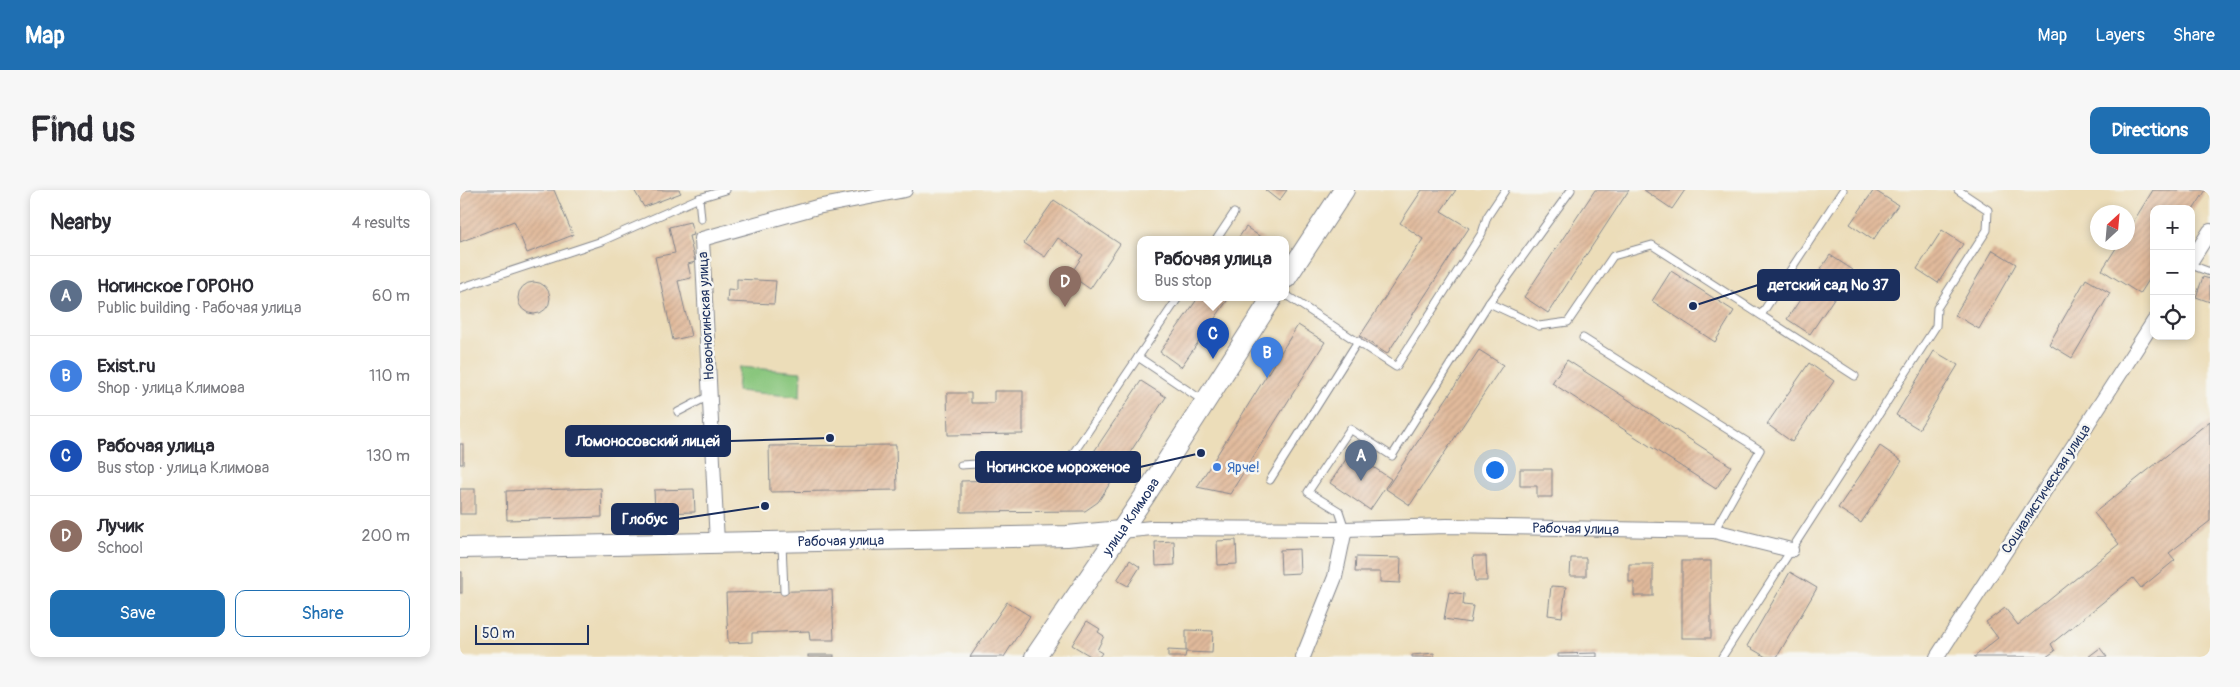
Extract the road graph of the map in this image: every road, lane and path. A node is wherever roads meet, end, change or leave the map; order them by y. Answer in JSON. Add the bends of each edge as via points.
{"nodes":[{"id":1,"x":726,"y":190,"type":"edge"},
{"id":2,"x":905,"y":190,"type":"edge"},
{"id":3,"x":1344,"y":190,"type":"edge"},
{"id":4,"x":1505,"y":190,"type":"edge"},
{"id":5,"x":1571,"y":190,"type":"edge"},
{"id":6,"x":1843,"y":190,"type":"edge"},
{"id":7,"x":1958,"y":190,"type":"edge"},
{"id":8,"x":699,"y":198,"type":"junction"},
{"id":9,"x":1234,"y":213,"type":"dead end"},
{"id":10,"x":701,"y":220,"type":"dead end"},
{"id":11,"x":2210,"y":231,"type":"edge"},
{"id":12,"x":1219,"y":236,"type":"edge"},
{"id":13,"x":2195,"y":255,"type":"edge"},
{"id":14,"x":2195,"y":266,"type":"edge"},
{"id":15,"x":2210,"y":272,"type":"edge"},
{"id":16,"x":1289,"y":273,"type":"edge"},
{"id":17,"x":460,"y":288,"type":"edge"},
{"id":18,"x":1289,"y":296,"type":"edge"},
{"id":19,"x":1176,"y":301,"type":"edge"},
{"id":20,"x":1270,"y":301,"type":"edge"},
{"id":21,"x":1489,"y":303,"type":"junction"},
{"id":22,"x":1761,"y":315,"type":"junction"},
{"id":23,"x":2150,"y":327,"type":"edge"},
{"id":24,"x":1582,"y":338,"type":"dead end"},
{"id":25,"x":1358,"y":341,"type":"junction"},
{"id":26,"x":1138,"y":357,"type":"junction"},
{"id":27,"x":1855,"y":376,"type":"dead end"},
{"id":28,"x":710,"y":395,"type":"junction"},
{"id":29,"x":1205,"y":402,"type":"junction"},
{"id":30,"x":678,"y":412,"type":"dead end"},
{"id":31,"x":961,"y":465,"type":"dead end"},
{"id":32,"x":1270,"y":480,"type":"dead end"},
{"id":33,"x":1345,"y":529,"type":"junction"},
{"id":34,"x":1121,"y":531,"type":"junction"},
{"id":35,"x":1714,"y":531,"type":"junction"},
{"id":36,"x":782,"y":542,"type":"junction"},
{"id":37,"x":717,"y":543,"type":"junction"},
{"id":38,"x":460,"y":548,"type":"edge"},
{"id":39,"x":1791,"y":550,"type":"junction"},
{"id":40,"x":784,"y":591,"type":"dead end"},
{"id":41,"x":1035,"y":657,"type":"edge"},
{"id":42,"x":1303,"y":657,"type":"edge"},
{"id":43,"x":1722,"y":657,"type":"edge"},
{"id":44,"x":1937,"y":657,"type":"edge"}],
"edges":[{"from":1,"to":8,"type":"lane"},
{"from":2,"to":28,"type":"street","name":"Новоногинская улица","via":[[817,207],[702,239]]},
{"from":3,"to":16,"type":"main road"},
{"from":4,"to":25,"type":"lane","via":[[1487,217],[1482,233],[1396,367]]},
{"from":5,"to":21,"type":"lane"},
{"from":6,"to":22,"type":"lane"},
{"from":7,"to":39,"type":"lane","via":[[1988,210],[1987,230],[1938,308],[1936,326]]},
{"from":8,"to":10,"type":"lane"},
{"from":8,"to":17,"type":"lane","via":[[602,241]]},
{"from":9,"to":12,"type":"lane"},
{"from":11,"to":13,"type":"street"},
{"from":14,"to":15,"type":"lane"},
{"from":18,"to":25,"type":"lane"},
{"from":19,"to":26,"type":"lane"},
{"from":20,"to":29,"type":"main road","name":"улица Климова"},
{"from":21,"to":22,"type":"lane","via":[[1539,326],[1568,322],[1613,256],[1652,245]]},
{"from":21,"to":33,"type":"lane","via":[[1392,456],[1350,429],[1308,492],[1339,511]]},
{"from":22,"to":27,"type":"lane"},
{"from":23,"to":44,"type":"street","name":"Социалистическая улица"},
{"from":24,"to":35,"type":"lane","via":[[1760,450]]},
{"from":25,"to":32,"type":"lane"},
{"from":26,"to":29,"type":"lane"},
{"from":26,"to":31,"type":"lane","via":[[1070,458]]},
{"from":28,"to":30,"type":"lane"},
{"from":28,"to":37,"type":"street","name":"Новоногинская улица"},
{"from":29,"to":34,"type":"main road","name":"улица Климова"},
{"from":33,"to":34,"type":"street","name":"Рабочая улица","via":[[1152,528]]},
{"from":33,"to":35,"type":"street","name":"Рабочая улица","via":[[1456,526]]},
{"from":33,"to":42,"type":"street","via":[[1335,577]]},
{"from":34,"to":36,"type":"main road","name":"Рабочая улица","via":[[1067,536]]},
{"from":34,"to":41,"type":"main road","name":"улица Климова"},
{"from":35,"to":39,"type":"street","name":"Рабочая улица"},
{"from":36,"to":37,"type":"main road","name":"Рабочая улица"},
{"from":36,"to":40,"type":"lane"},
{"from":37,"to":38,"type":"main road","name":"Рабочая улица"},
{"from":39,"to":43,"type":"lane"}]}
